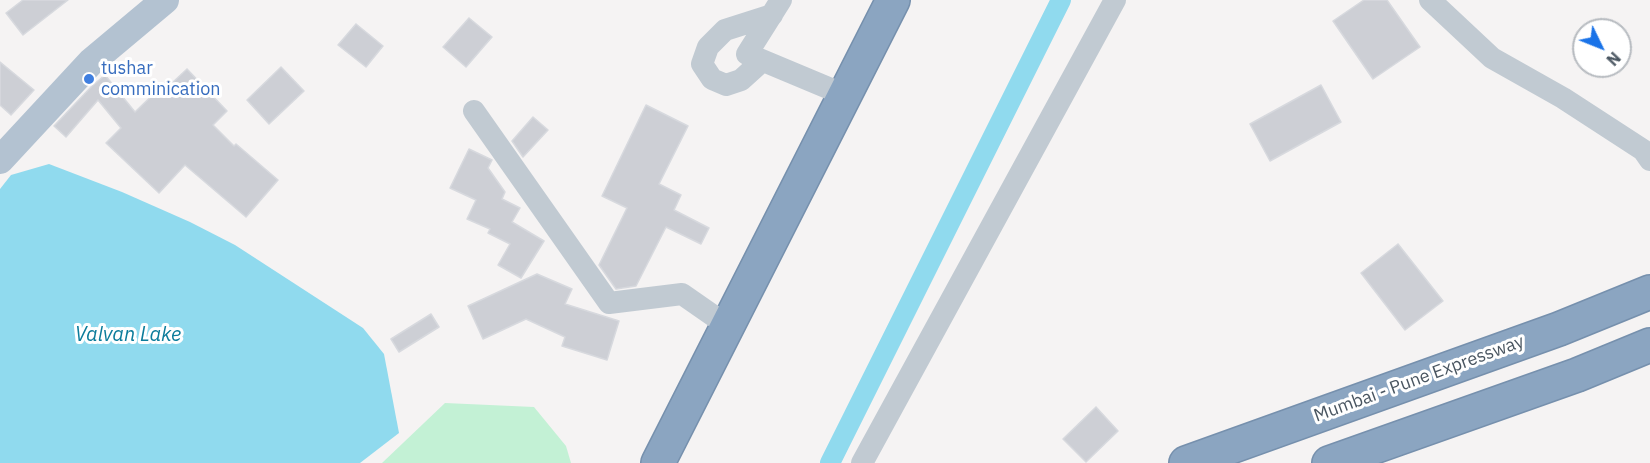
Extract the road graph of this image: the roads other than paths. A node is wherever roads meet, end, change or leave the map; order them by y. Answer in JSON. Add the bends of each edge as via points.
{"nodes":[{"id":1,"x":165,"y":0,"type":"edge"},
{"id":2,"x":893,"y":0,"type":"edge"},
{"id":3,"x":1115,"y":0,"type":"edge"},
{"id":4,"x":1430,"y":0,"type":"edge"},
{"id":5,"x":776,"y":8,"type":"edge"},
{"id":6,"x":762,"y":61,"type":"junction"},
{"id":7,"x":845,"y":95,"type":"junction"},
{"id":8,"x":474,"y":111,"type":"dead end"},
{"id":9,"x":1648,"y":152,"type":"edge"},
{"id":10,"x":0,"y":160,"type":"edge"},
{"id":11,"x":1649,"y":292,"type":"edge"},
{"id":12,"x":728,"y":326,"type":"junction"},
{"id":13,"x":1650,"y":345,"type":"edge"},
{"id":14,"x":658,"y":463,"type":"edge"},
{"id":15,"x":862,"y":463,"type":"edge"},
{"id":16,"x":1186,"y":463,"type":"edge"},
{"id":17,"x":1329,"y":463,"type":"edge"}],
"edges":[{"from":1,"to":10,"type":"main road","via":[[91,62]]},
{"from":2,"to":7,"type":"highway"},
{"from":3,"to":15,"type":"street"},
{"from":4,"to":9,"type":"street","via":[[1492,58]]},
{"from":5,"to":6,"type":"street","via":[[747,54]]},
{"from":5,"to":6,"type":"street","via":[[725,30],[708,47],[702,64],[712,79],[726,85],[741,80]]},
{"from":6,"to":7,"type":"street"},
{"from":7,"to":12,"type":"highway"},
{"from":8,"to":12,"type":"street","via":[[609,303],[682,294]]},
{"from":11,"to":16,"type":"highway","name":"Mumbai - Pune Expressway"},
{"from":12,"to":14,"type":"highway"},
{"from":13,"to":17,"type":"highway"}]}
